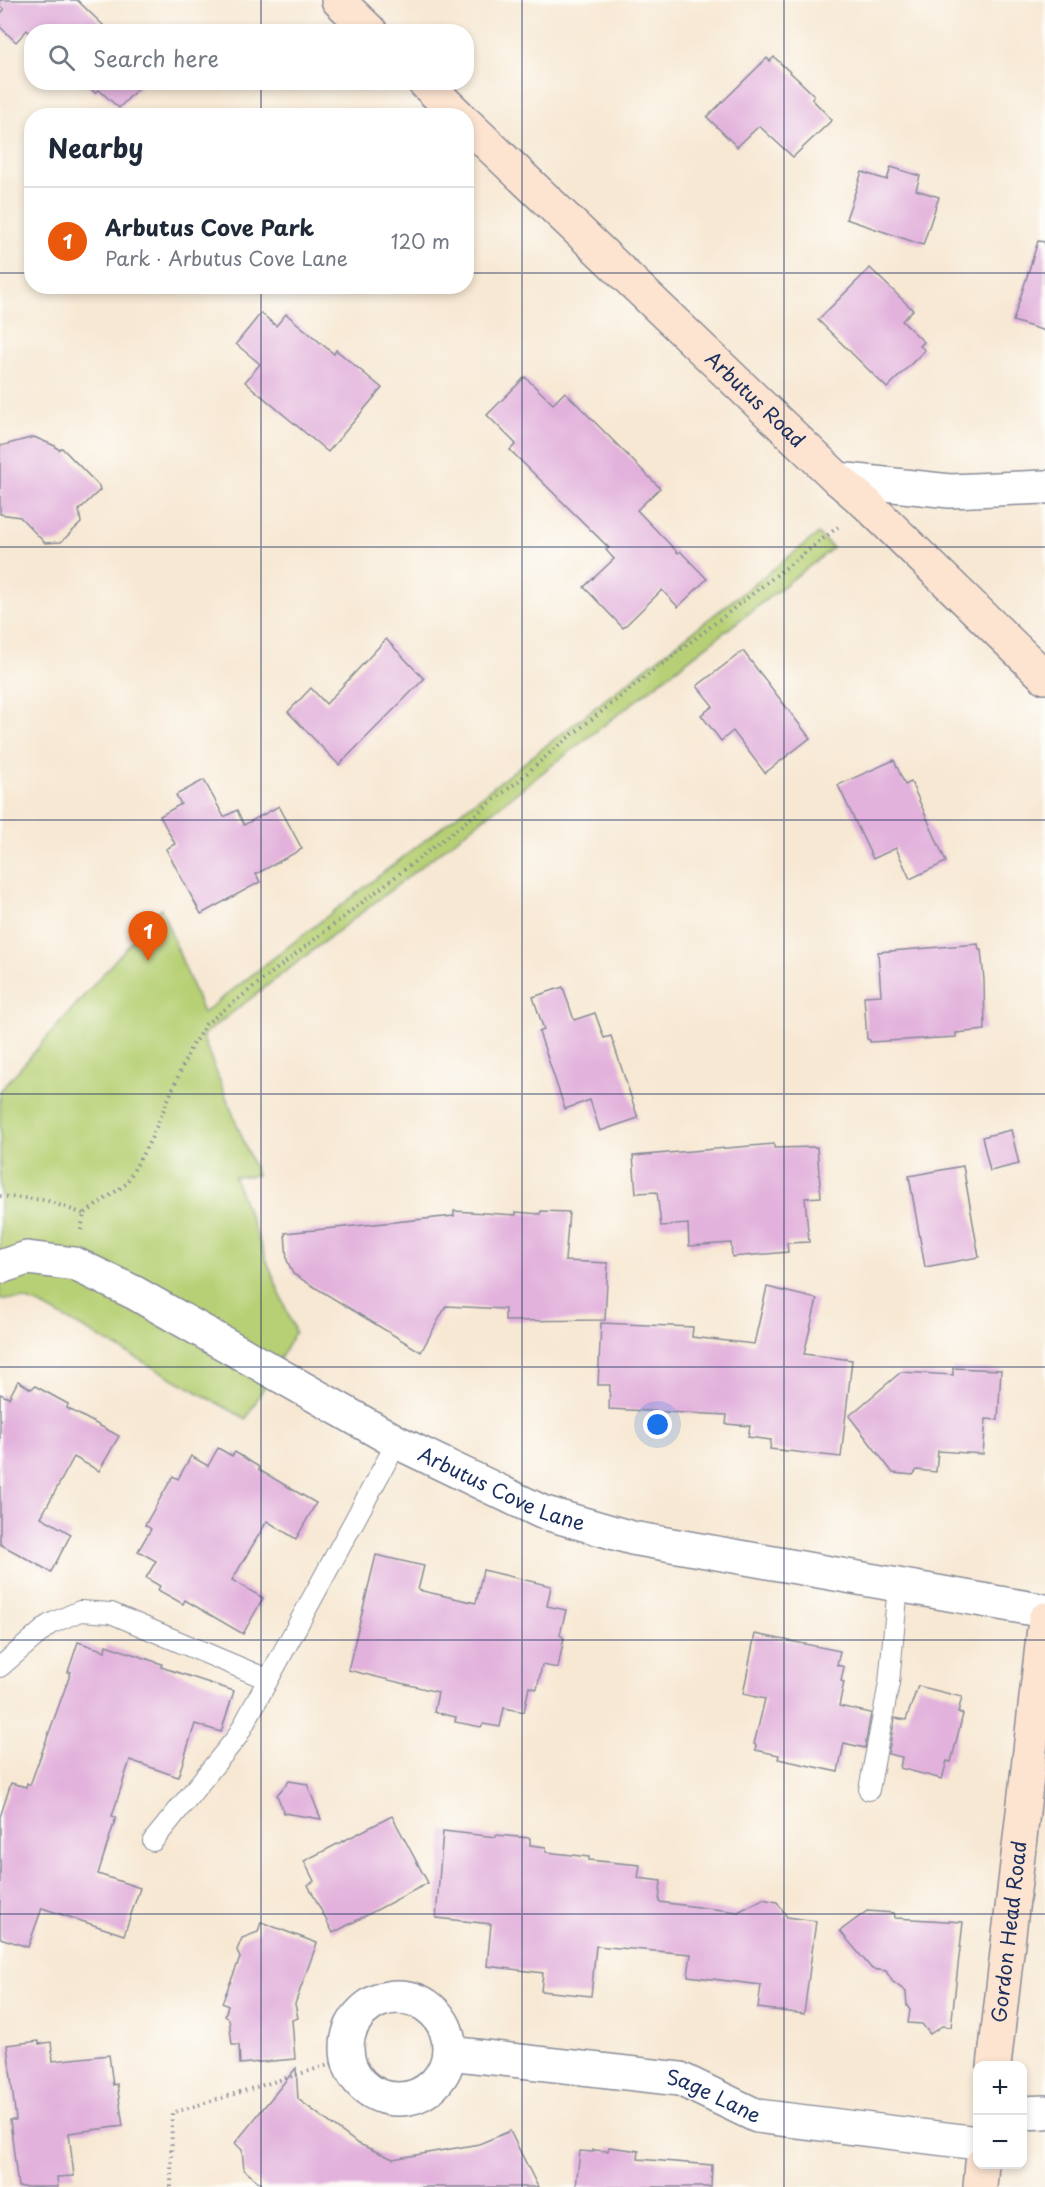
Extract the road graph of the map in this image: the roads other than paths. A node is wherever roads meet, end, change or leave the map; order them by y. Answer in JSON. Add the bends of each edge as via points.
{"nodes":[{"id":1,"x":338,"y":0,"type":"edge"},
{"id":2,"x":363,"y":24,"type":"edge"},
{"id":3,"x":432,"y":90,"type":"edge"},
{"id":4,"x":451,"y":108,"type":"edge"},
{"id":5,"x":474,"y":131,"type":"edge"},
{"id":6,"x":838,"y":479,"type":"junction"},
{"id":7,"x":1045,"y":487,"type":"edge"},
{"id":8,"x":1045,"y":677,"type":"edge"},
{"id":9,"x":0,"y":1267,"type":"edge"},
{"id":10,"x":397,"y":1442,"type":"junction"},
{"id":11,"x":898,"y":1586,"type":"junction"},
{"id":12,"x":1045,"y":1611,"type":"edge"},
{"id":13,"x":1045,"y":1619,"type":"edge"},
{"id":14,"x":0,"y":1667,"type":"edge"},
{"id":15,"x":267,"y":1679,"type":"junction"},
{"id":16,"x":869,"y":1790,"type":"dead end"},
{"id":17,"x":153,"y":1840,"type":"dead end"},
{"id":18,"x":449,"y":2053,"type":"junction"},
{"id":19,"x":995,"y":2061,"type":"edge"},
{"id":20,"x":1045,"y":2112,"type":"edge"},
{"id":21,"x":1027,"y":2113,"type":"edge"},
{"id":22,"x":973,"y":2143,"type":"edge"},
{"id":23,"x":982,"y":2169,"type":"edge"},
{"id":24,"x":980,"y":2187,"type":"edge"}],
"edges":[{"from":1,"to":2,"type":"main road"},
{"from":3,"to":4,"type":"main road"},
{"from":5,"to":6,"type":"main road","name":"Arbutus Road"},
{"from":6,"to":7,"type":"street","via":[[950,491]]},
{"from":6,"to":8,"type":"main road","name":"Arbutus Road"},
{"from":9,"to":10,"type":"street","name":"Arbutus Cove Lane","via":[[27,1258],[75,1264],[135,1293]]},
{"from":10,"to":11,"type":"street","name":"Arbutus Cove Lane","via":[[542,1512],[632,1538]]},
{"from":10,"to":15,"type":"lane"},
{"from":11,"to":12,"type":"street","name":"Arbutus Cove Lane"},
{"from":11,"to":16,"type":"lane","via":[[888,1683]]},
{"from":13,"to":19,"type":"main road","name":"Gordon Head Road"},
{"from":14,"to":15,"type":"lane","via":[[50,1624],[80,1611],[111,1612]]},
{"from":15,"to":17,"type":"lane","via":[[237,1737]]},
{"from":18,"to":18,"type":"street","via":[[445,2069],[424,2092],[393,2099],[378,2095],[354,2074],[348,2059],[348,2042],[363,2011],[378,2001],[396,1997],[413,1999],[441,2019]]},
{"from":18,"to":22,"type":"street","name":"Sage Lane","via":[[680,2079],[757,2116]]},
{"from":20,"to":21,"type":"street"},
{"from":23,"to":24,"type":"main road"}]}
